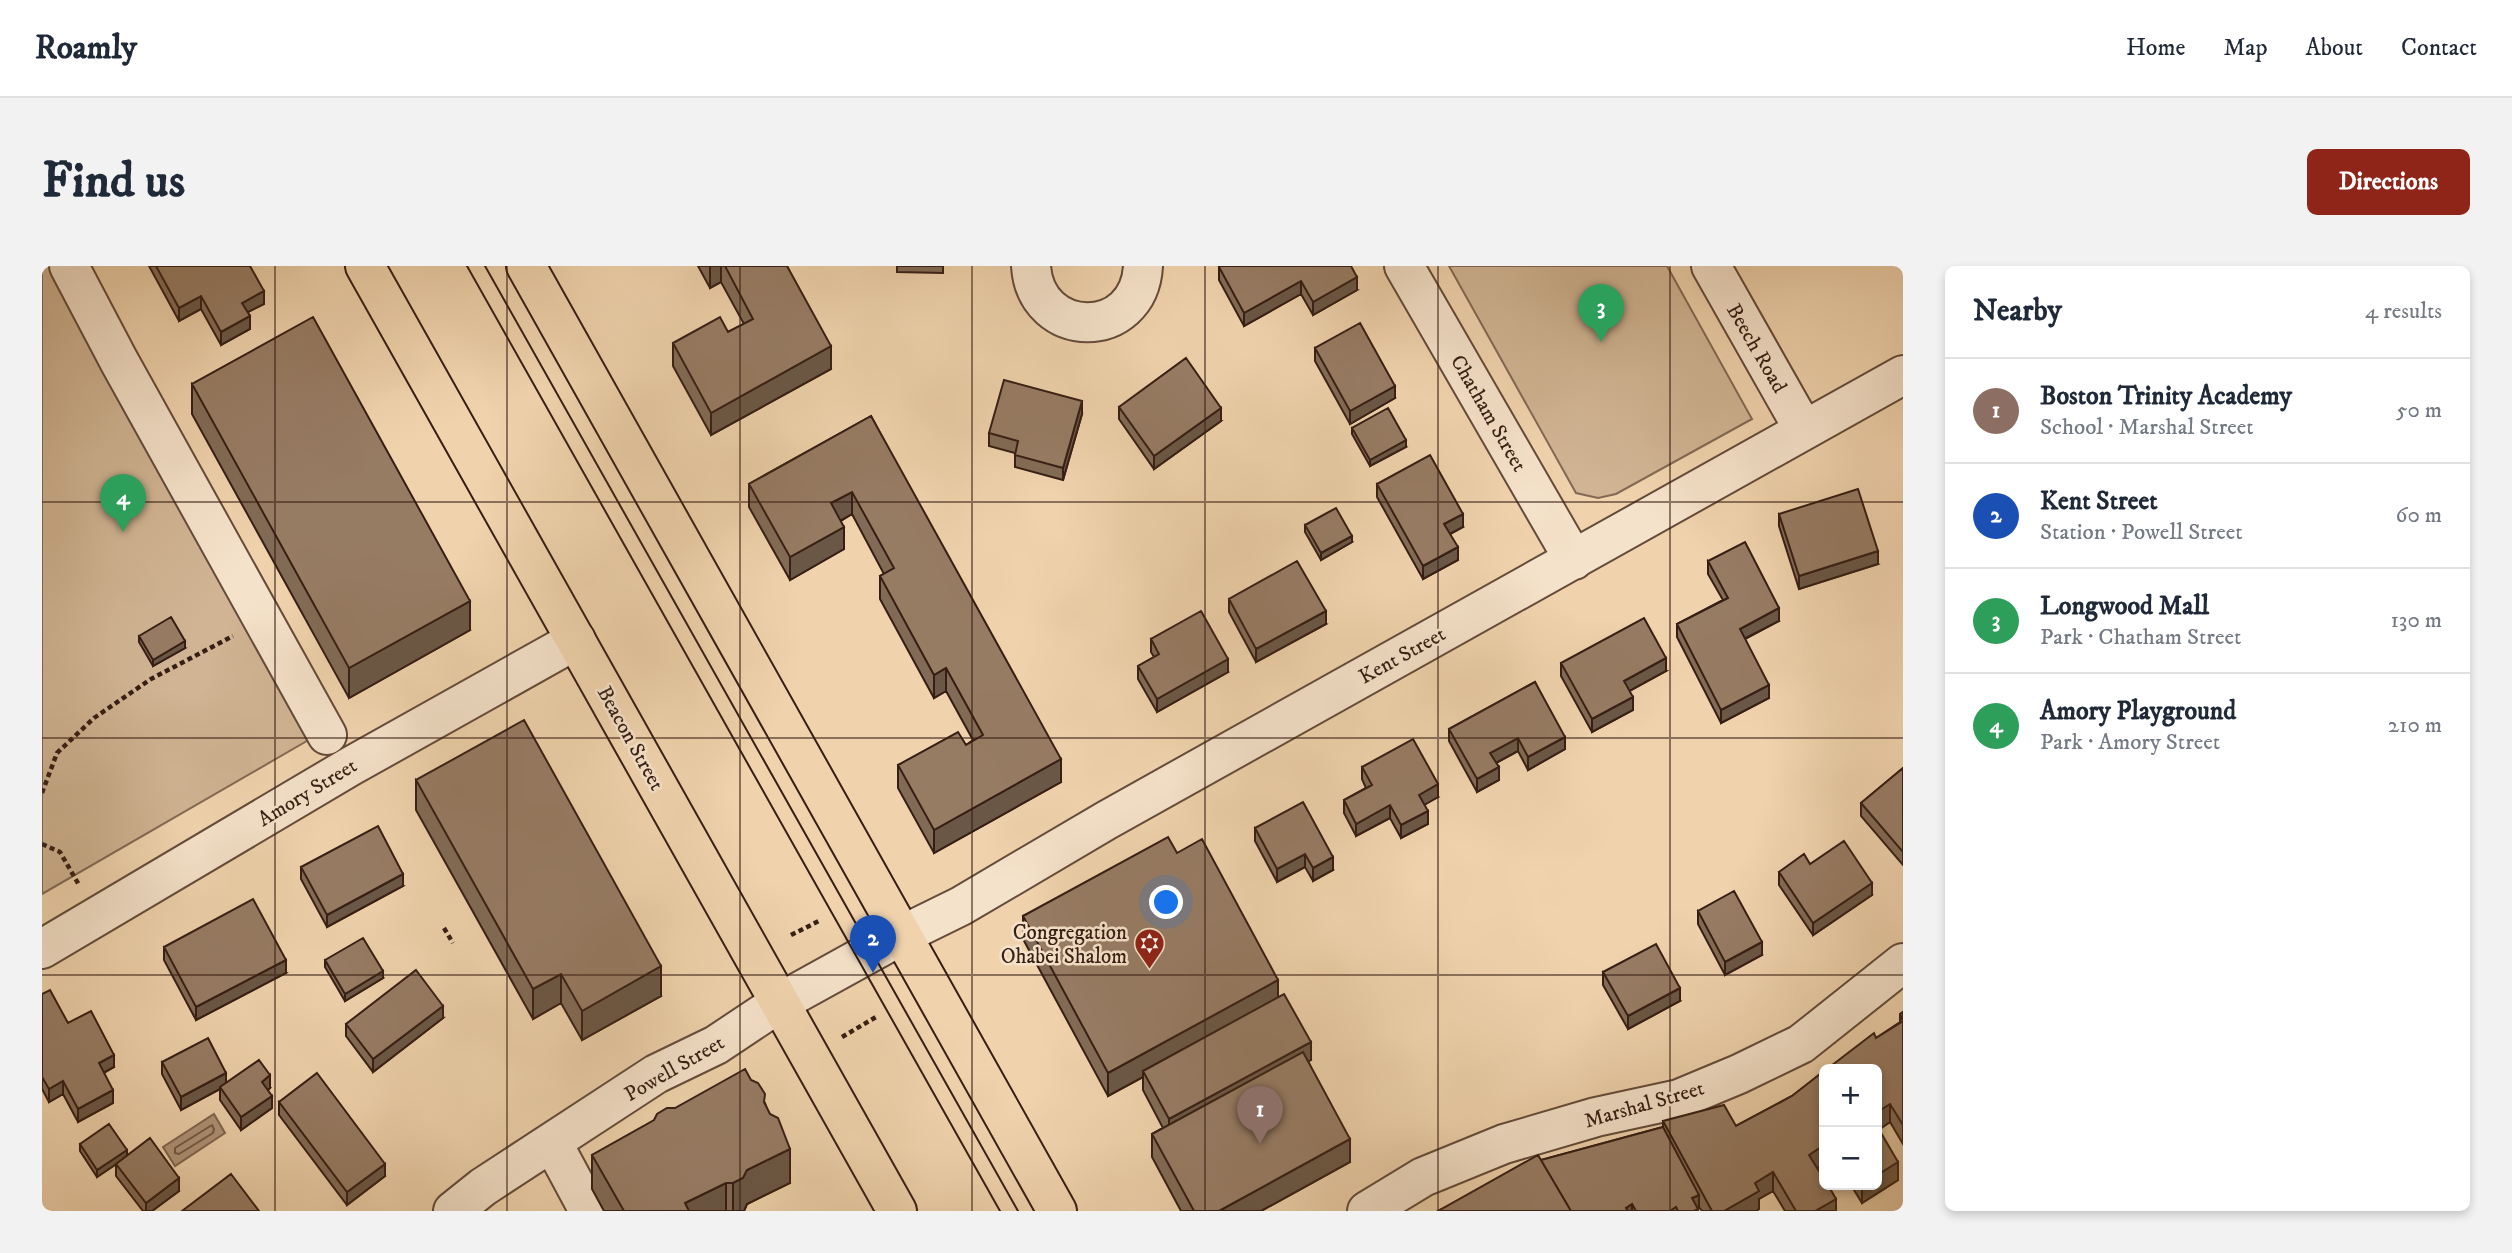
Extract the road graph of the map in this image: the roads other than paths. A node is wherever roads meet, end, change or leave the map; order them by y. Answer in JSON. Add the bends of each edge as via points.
{"nodes":[{"id":1,"x":69,"y":266,"type":"edge"},
{"id":2,"x":366,"y":266,"type":"edge"},
{"id":3,"x":526,"y":266,"type":"edge"},
{"id":4,"x":1031,"y":266,"type":"edge"},
{"id":5,"x":1143,"y":266,"type":"edge"},
{"id":6,"x":1404,"y":266,"type":"edge"},
{"id":7,"x":1711,"y":266,"type":"edge"},
{"id":8,"x":1903,"y":375,"type":"edge"},
{"id":9,"x":1804,"y":430,"type":"junction"},
{"id":10,"x":1574,"y":560,"type":"junction"},
{"id":11,"x":576,"y":640,"type":"junction"},
{"id":12,"x":327,"y":735,"type":"dead end"},
{"id":13,"x":902,"y":934,"type":"junction"},
{"id":14,"x":42,"y":949,"type":"edge"},
{"id":15,"x":1903,"y":963,"type":"edge"},
{"id":16,"x":779,"y":1003,"type":"junction"},
{"id":17,"x":552,"y":1142,"type":"junction"},
{"id":18,"x":453,"y":1211,"type":"edge"},
{"id":19,"x":589,"y":1211,"type":"edge"},
{"id":20,"x":897,"y":1211,"type":"edge"},
{"id":21,"x":1057,"y":1211,"type":"edge"},
{"id":22,"x":1367,"y":1211,"type":"edge"}],
"edges":[{"from":1,"to":12,"type":"street"},
{"from":2,"to":11,"type":"main road","name":"Beacon Street"},
{"from":3,"to":13,"type":"main road"},
{"from":4,"to":5,"type":"street","via":[[1040,297],[1052,311],[1088,323],[1123,311],[1136,297]]},
{"from":6,"to":10,"type":"street","name":"Chatham Street"},
{"from":7,"to":9,"type":"street","name":"Beech Road"},
{"from":8,"to":9,"type":"street","name":"Kent Street"},
{"from":9,"to":10,"type":"street","name":"Kent Street"},
{"from":10,"to":13,"type":"street","name":"Kent Street","via":[[961,906]]},
{"from":11,"to":14,"type":"street","name":"Amory Street","via":[[351,766]]},
{"from":11,"to":16,"type":"main road","name":"Beacon Street"},
{"from":13,"to":16,"type":"street","name":"Powell Street"},
{"from":13,"to":21,"type":"main road"},
{"from":15,"to":22,"type":"street","name":"Marshal Street","via":[[1801,1044],[1739,1074],[1679,1099],[1504,1144],[1423,1177]]},
{"from":16,"to":17,"type":"street","name":"Powell Street","via":[[716,1045],[656,1074]]},
{"from":16,"to":20,"type":"main road","name":"Beacon Street"},
{"from":17,"to":18,"type":"street","name":"Powell Street"},
{"from":17,"to":19,"type":"street"}]}
